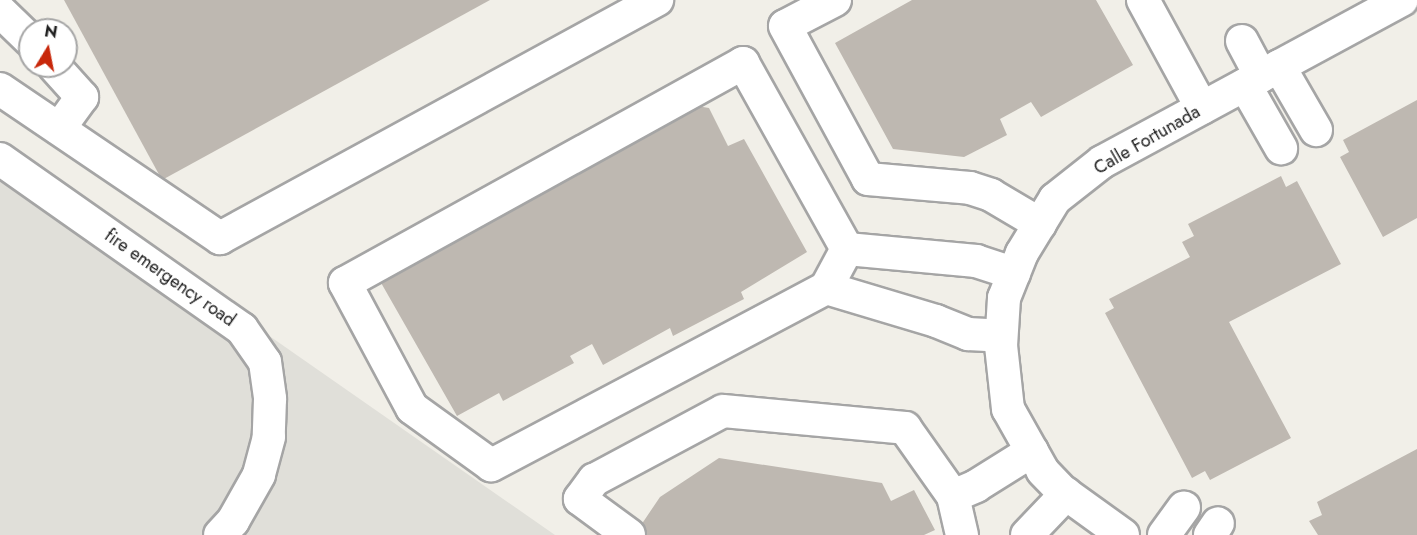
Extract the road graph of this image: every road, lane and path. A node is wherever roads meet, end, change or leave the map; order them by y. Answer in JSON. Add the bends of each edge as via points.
{"nodes":[{"id":1,"x":657,"y":0,"type":"edge"},
{"id":2,"x":835,"y":0,"type":"edge"},
{"id":3,"x":1143,"y":0,"type":"edge"},
{"id":4,"x":1402,"y":0,"type":"edge"},
{"id":5,"x":0,"y":10,"type":"edge"},
{"id":6,"x":18,"y":28,"type":"edge"},
{"id":7,"x":1242,"y":41,"type":"dead end"},
{"id":8,"x":1262,"y":76,"type":"junction"},
{"id":9,"x":64,"y":78,"type":"edge"},
{"id":10,"x":0,"y":89,"type":"edge"},
{"id":11,"x":1203,"y":108,"type":"junction"},
{"id":12,"x":59,"y":129,"type":"junction"},
{"id":13,"x":1316,"y":130,"type":"dead end"},
{"id":14,"x":1281,"y":148,"type":"dead end"},
{"id":15,"x":0,"y":159,"type":"edge"},
{"id":16,"x":1040,"y":224,"type":"junction"},
{"id":17,"x":847,"y":249,"type":"junction"},
{"id":18,"x":1014,"y":273,"type":"junction"},
{"id":19,"x":825,"y":288,"type":"junction"},
{"id":20,"x":1002,"y":336,"type":"junction"},
{"id":21,"x":1032,"y":451,"type":"junction"},
{"id":22,"x":1066,"y":494,"type":"junction"},
{"id":23,"x":953,"y":496,"type":"junction"},
{"id":24,"x":1184,"y":507,"type":"dead end"},
{"id":25,"x":220,"y":535,"type":"edge"},
{"id":26,"x":629,"y":535,"type":"edge"},
{"id":27,"x":962,"y":535,"type":"edge"},
{"id":28,"x":1027,"y":535,"type":"edge"},
{"id":29,"x":1123,"y":535,"type":"edge"},
{"id":30,"x":1164,"y":535,"type":"edge"}],
"edges":[{"from":1,"to":12,"type":"street","via":[[220,238]]},
{"from":2,"to":16,"type":"street","via":[[785,26],[868,179],[970,188],[991,195]]},
{"from":3,"to":11,"type":"street"},
{"from":4,"to":8,"type":"street","name":"Calle Fortunada"},
{"from":5,"to":6,"type":"street"},
{"from":7,"to":8,"type":"street"},
{"from":8,"to":11,"type":"street","name":"Calle Fortunada"},
{"from":8,"to":13,"type":"street"},
{"from":8,"to":14,"type":"street"},
{"from":9,"to":12,"type":"street","via":[[82,98]]},
{"from":10,"to":12,"type":"street"},
{"from":11,"to":16,"type":"street","name":"Calle Fortunada","via":[[1102,162],[1055,199]]},
{"from":15,"to":25,"type":"street","name":"fire emergency road","via":[[242,328],[265,362],[270,399],[267,446],[259,475],[234,521]]},
{"from":16,"to":18,"type":"street","name":"Calle Fortunada"},
{"from":17,"to":18,"type":"street","via":[[976,261]]},
{"from":17,"to":19,"type":"street"},
{"from":17,"to":19,"type":"street","via":[[743,63],[345,283],[412,408],[491,465]]},
{"from":18,"to":20,"type":"street","name":"Calle Fortunada","via":[[1004,298]]},
{"from":19,"to":20,"type":"street","via":[[968,334]]},
{"from":20,"to":21,"type":"street","name":"Calle Fortunada","via":[[1008,408]]},
{"from":21,"to":22,"type":"street","name":"Calle Fortunada","via":[[1043,471]]},
{"from":21,"to":23,"type":"street"},
{"from":22,"to":28,"type":"street"},
{"from":22,"to":29,"type":"street","name":"Calle Fortunada"},
{"from":23,"to":26,"type":"street","via":[[905,428],[723,411],[594,480],[580,499]]},
{"from":23,"to":27,"type":"street"},
{"from":24,"to":30,"type":"street"}]}
